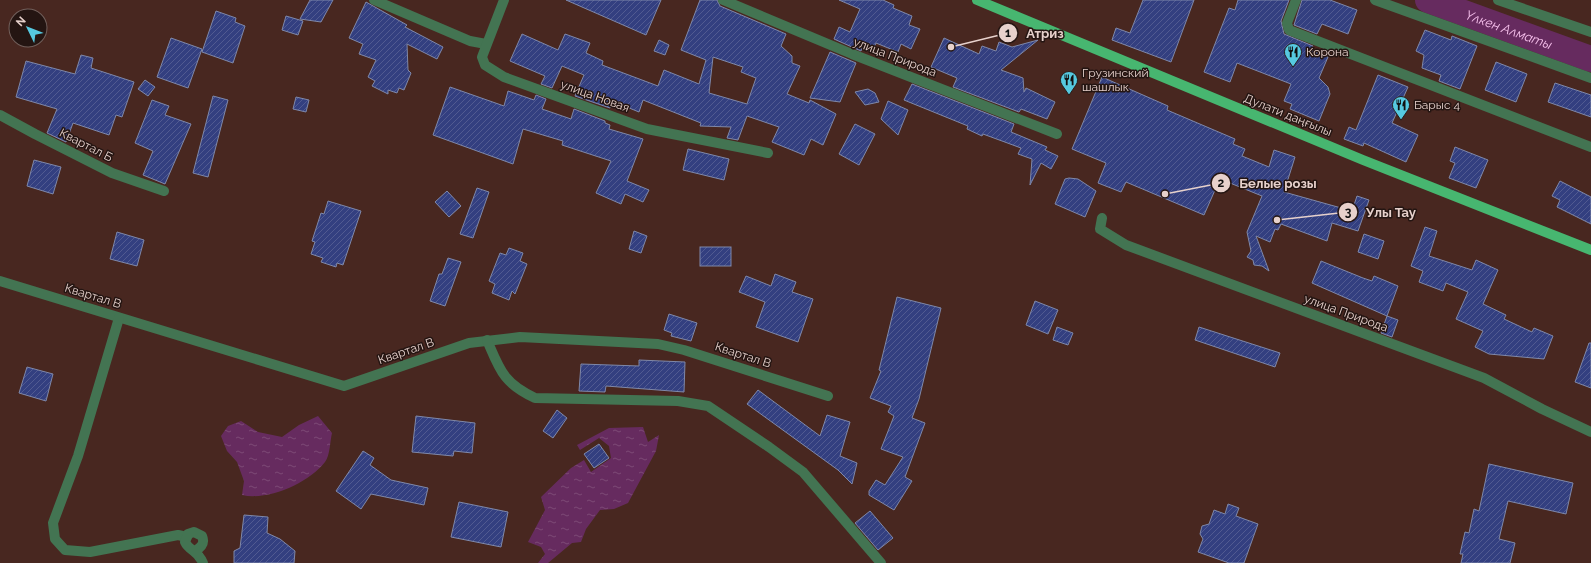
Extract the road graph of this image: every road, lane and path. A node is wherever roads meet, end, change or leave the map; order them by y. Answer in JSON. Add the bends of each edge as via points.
{"nodes":[{"id":1,"x":374,"y":0,"type":"edge"},
{"id":2,"x":504,"y":0,"type":"edge"},
{"id":3,"x":724,"y":0,"type":"edge"},
{"id":4,"x":977,"y":0,"type":"edge"},
{"id":5,"x":1296,"y":0,"type":"edge"},
{"id":6,"x":1375,"y":0,"type":"edge"},
{"id":7,"x":1498,"y":0,"type":"edge"},
{"id":8,"x":1591,"y":32,"type":"edge"},
{"id":9,"x":486,"y":44,"type":"junction"},
{"id":10,"x":1591,"y":78,"type":"edge"},
{"id":11,"x":0,"y":114,"type":"edge"},
{"id":12,"x":1057,"y":134,"type":"dead end"},
{"id":13,"x":1591,"y":147,"type":"edge"},
{"id":14,"x":768,"y":153,"type":"dead end"},
{"id":15,"x":164,"y":191,"type":"dead end"},
{"id":16,"x":1102,"y":218,"type":"dead end"},
{"id":17,"x":1591,"y":250,"type":"edge"},
{"id":18,"x":0,"y":281,"type":"edge"},
{"id":19,"x":119,"y":318,"type":"junction"},
{"id":20,"x":487,"y":340,"type":"junction"},
{"id":21,"x":828,"y":396,"type":"dead end"},
{"id":22,"x":1591,"y":432,"type":"edge"},
{"id":23,"x":186,"y":537,"type":"junction"},
{"id":24,"x":195,"y":551,"type":"junction"},
{"id":25,"x":202,"y":563,"type":"edge"},
{"id":26,"x":881,"y":563,"type":"edge"}],
"edges":[{"from":1,"to":9,"type":"street","via":[[470,41]]},
{"from":2,"to":9,"type":"street","name":"улица Новая"},
{"from":3,"to":12,"type":"street","name":"улица Природа","via":[[852,54]]},
{"from":4,"to":17,"type":"main road","name":"Дулати даңғылы","via":[[1363,160]]},
{"from":5,"to":13,"type":"street","via":[[1287,23],[1289,30]]},
{"from":6,"to":10,"type":"street"},
{"from":7,"to":8,"type":"street"},
{"from":9,"to":14,"type":"street","name":"улица Новая","via":[[482,57],[485,65],[504,77],[647,129]]},
{"from":11,"to":15,"type":"street","name":"Квартал Б","via":[[112,173]]},
{"from":16,"to":22,"type":"street","name":"улица Природа","via":[[1100,229],[1126,245],[1484,378]]},
{"from":18,"to":19,"type":"street","name":"Квартал В"},
{"from":19,"to":20,"type":"street","name":"Квартал В","via":[[344,386],[469,343]]},
{"from":19,"to":23,"type":"street","via":[[78,456],[53,523],[55,539],[65,550],[90,552],[178,535]]},
{"from":20,"to":21,"type":"street","name":"Квартал В","via":[[520,338],[658,344]]},
{"from":20,"to":26,"type":"street","via":[[502,373],[517,390],[534,398],[678,401],[708,406],[803,472]]},
{"from":23,"to":24,"type":"street","via":[[186,545]]},
{"from":23,"to":24,"type":"street","via":[[194,532],[202,536],[203,544]]},
{"from":24,"to":25,"type":"street"}]}
